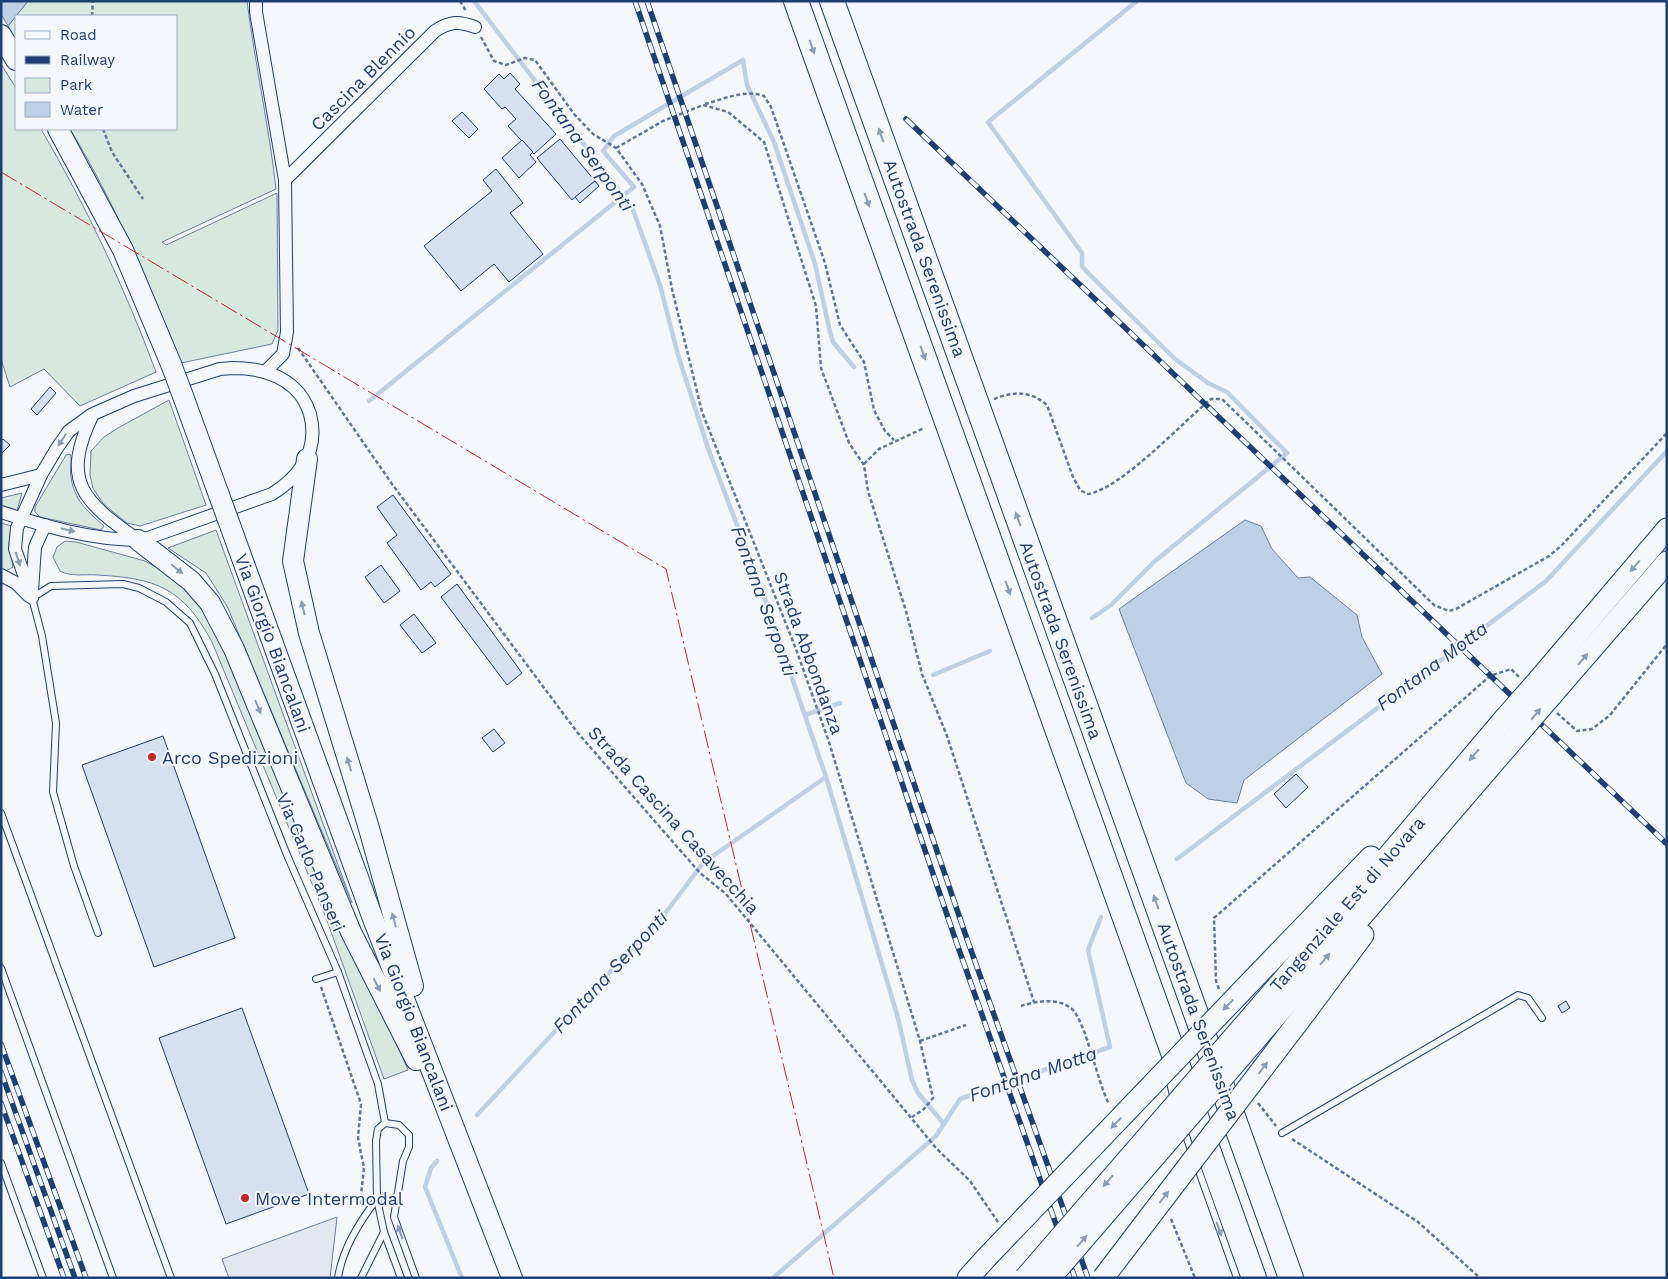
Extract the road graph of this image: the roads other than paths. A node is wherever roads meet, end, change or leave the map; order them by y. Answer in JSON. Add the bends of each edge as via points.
{"nodes":[{"id":1,"x":256,"y":1,"type":"edge"},
{"id":2,"x":796,"y":1,"type":"edge"},
{"id":3,"x":832,"y":1,"type":"edge"},
{"id":4,"x":475,"y":27,"type":"dead end"},
{"id":5,"x":1,"y":35,"type":"edge"},
{"id":6,"x":15,"y":58,"type":"edge"},
{"id":7,"x":59,"y":130,"type":"edge"},
{"id":8,"x":285,"y":180,"type":"junction"},
{"id":9,"x":265,"y":372,"type":"junction"},
{"id":10,"x":93,"y":414,"type":"junction"},
{"id":11,"x":307,"y":459,"type":"junction"},
{"id":12,"x":41,"y":475,"type":"junction"},
{"id":13,"x":1,"y":486,"type":"edge"},
{"id":14,"x":1,"y":512,"type":"edge"},
{"id":15,"x":21,"y":518,"type":"junction"},
{"id":16,"x":45,"y":525,"type":"junction"},
{"id":17,"x":1667,"y":529,"type":"edge"},
{"id":18,"x":138,"y":540,"type":"junction"},
{"id":19,"x":1667,"y":562,"type":"edge"},
{"id":20,"x":1,"y":575,"type":"edge"},
{"id":21,"x":32,"y":598,"type":"junction"},
{"id":22,"x":1547,"y":697,"type":"junction"},
{"id":23,"x":1455,"y":794,"type":"junction"},
{"id":24,"x":1,"y":813,"type":"edge"},
{"id":25,"x":98,"y":933,"type":"dead end"},
{"id":26,"x":1141,"y":964,"type":"junction"},
{"id":27,"x":1,"y":968,"type":"edge"},
{"id":28,"x":338,"y":972,"type":"junction"},
{"id":29,"x":317,"y":979,"type":"road end"},
{"id":30,"x":1293,"y":997,"type":"junction"},
{"id":31,"x":1542,"y":1018,"type":"dead end"},
{"id":32,"x":1160,"y":1040,"type":"dead end"},
{"id":33,"x":1164,"y":1060,"type":"dead end"},
{"id":34,"x":385,"y":1123,"type":"junction"},
{"id":35,"x":1282,"y":1133,"type":"dead end"},
{"id":36,"x":464,"y":1151,"type":"junction"},
{"id":37,"x":1,"y":1163,"type":"edge"},
{"id":38,"x":1251,"y":1167,"type":"junction"},
{"id":39,"x":377,"y":1199,"type":"junction"},
{"id":40,"x":384,"y":1232,"type":"junction"},
{"id":41,"x":1284,"y":1234,"type":"dead end"},
{"id":42,"x":43,"y":1278,"type":"edge"},
{"id":43,"x":113,"y":1278,"type":"edge"},
{"id":44,"x":171,"y":1278,"type":"edge"},
{"id":45,"x":338,"y":1278,"type":"edge"},
{"id":46,"x":361,"y":1278,"type":"edge"},
{"id":47,"x":401,"y":1278,"type":"edge"},
{"id":48,"x":416,"y":1278,"type":"edge"},
{"id":49,"x":512,"y":1278,"type":"edge"},
{"id":50,"x":968,"y":1278,"type":"edge"},
{"id":51,"x":1025,"y":1278,"type":"edge"},
{"id":52,"x":1050,"y":1278,"type":"edge"},
{"id":53,"x":1102,"y":1278,"type":"edge"},
{"id":54,"x":1237,"y":1278,"type":"edge"},
{"id":55,"x":1254,"y":1278,"type":"edge"},
{"id":56,"x":1291,"y":1278,"type":"edge"}],
"edges":[{"from":1,"to":8,"type":"street"},
{"from":2,"to":26,"type":"highway","name":"Autostrada Serenissima","one_way":true},
{"from":38,"to":3,"type":"highway","name":"Autostrada Serenissima","one_way":true},
{"from":4,"to":8,"type":"street","name":"Cascina Blennio","via":[[462,22],[447,23],[435,31]]},
{"from":5,"to":6,"type":"main road"},
{"from":7,"to":36,"type":"main road","name":"Via Giorgio Biancalani","bridge":true,"via":[[138,283],[171,364],[372,916]]},
{"from":8,"to":9,"type":"street","via":[[287,332],[283,354]]},
{"from":9,"to":10,"type":"street","via":[[255,368],[220,370],[134,396]]},
{"from":9,"to":11,"type":"street","via":[[295,388],[308,406],[313,427],[312,446]]},
{"from":10,"to":12,"type":"street","one_way":true,"via":[[68,432]]},
{"from":10,"to":18,"type":"street","via":[[81,440],[78,471],[82,488],[92,506]]},
{"from":11,"to":18,"type":"street","via":[[285,486],[272,494]]},
{"from":36,"to":11,"type":"main road","one_way":true,"via":[[309,633],[293,562]]},
{"from":12,"to":13,"type":"street"},
{"from":12,"to":15,"type":"street"},
{"from":14,"to":15,"type":"street"},
{"from":15,"to":16,"type":"street"},
{"from":15,"to":21,"type":"street","one_way":true,"via":[[15,549]]},
{"from":16,"to":18,"type":"street","one_way":true,"via":[[114,540]]},
{"from":16,"to":21,"type":"street","via":[[35,547]]},
{"from":17,"to":22,"type":"highway","name":"Tangenziale Est di Novara","one_way":true},
{"from":18,"to":36,"type":"main road","one_way":true,"via":[[191,581],[210,603],[234,649],[351,932]]},
{"from":22,"to":19,"type":"highway","name":"Tangenziale Est di Novara","one_way":true},
{"from":20,"to":21,"type":"street","via":[[16,583]]},
{"from":21,"to":25,"type":"lane","via":[[42,636],[56,723],[53,792]]},
{"from":21,"to":28,"type":"lane","name":"Via Carlo Panseri","via":[[51,586],[123,584],[144,590],[166,602],[190,623],[215,674],[287,855]]},
{"from":22,"to":23,"type":"highway","name":"Tangenziale Est di Novara","bridge":true,"via":[[1513,725]]},
{"from":23,"to":30,"type":"highway","name":"Tangenziale Est di Novara"},
{"from":30,"to":23,"type":"highway","one_way":true},
{"from":23,"to":50,"type":"highway","one_way":true,"bridge":true,"via":[[1409,819]]},
{"from":24,"to":44,"type":"lane"},
{"from":26,"to":32,"type":"lane"},
{"from":26,"to":55,"type":"highway","name":"Autostrada Serenissima"},
{"from":27,"to":43,"type":"lane"},
{"from":28,"to":29,"type":"lane"},
{"from":28,"to":34,"type":"lane","name":"Via Carlo Panseri","via":[[378,1084]]},
{"from":30,"to":51,"type":"highway","name":"Tangenziale Est di Novara","one_way":true,"bridge":true},
{"from":52,"to":30,"type":"highway","name":"Tangenziale Est di Novara","one_way":true,"bridge":true},
{"from":53,"to":30,"type":"highway","one_way":true,"bridge":true},
{"from":31,"to":35,"type":"lane","via":[[1528,998],[1518,995]]},
{"from":33,"to":54,"type":"lane","one_way":true,"via":[[1176,1108]]},
{"from":34,"to":39,"type":"lane","via":[[377,1133]]},
{"from":48,"to":34,"type":"lane","one_way":true,"via":[[394,1217],[409,1135],[399,1125]]},
{"from":36,"to":49,"type":"main road","name":"Via Giorgio Biancalani"},
{"from":37,"to":42,"type":"lane"},
{"from":38,"to":41,"type":"lane"},
{"from":38,"to":56,"type":"highway","name":"Autostrada Serenissima"},
{"from":39,"to":40,"type":"lane"},
{"from":39,"to":45,"type":"lane","via":[[356,1231]]},
{"from":40,"to":46,"type":"lane"},
{"from":40,"to":47,"type":"lane"}]}
